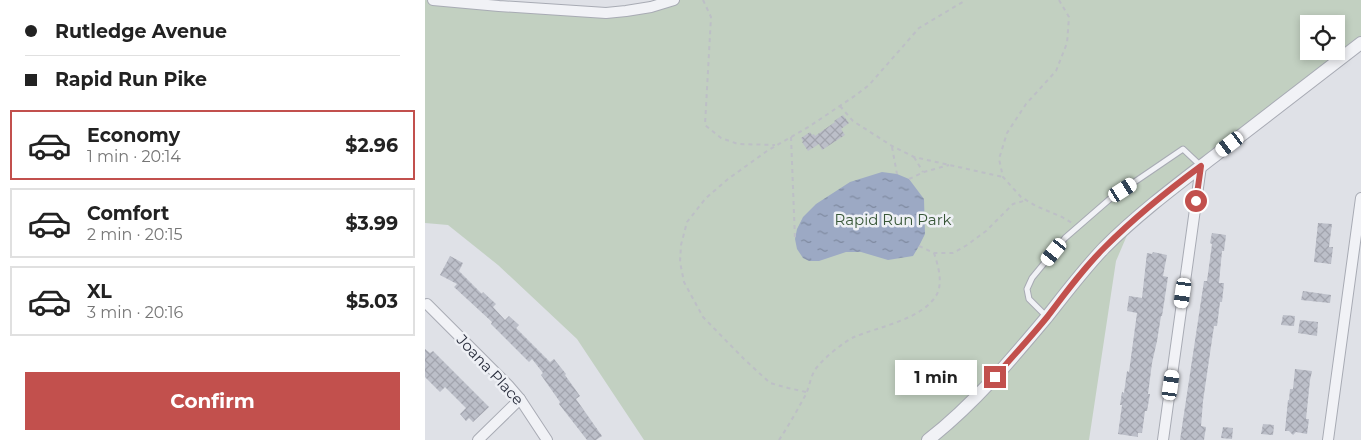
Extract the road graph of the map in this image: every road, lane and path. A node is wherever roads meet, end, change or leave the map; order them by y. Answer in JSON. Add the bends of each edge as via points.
{"nodes":[{"id":1,"x":433,"y":0,"type":"edge"},
{"id":2,"x":674,"y":0,"type":"edge"},
{"id":3,"x":703,"y":0,"type":"edge"},
{"id":4,"x":966,"y":0,"type":"edge"},
{"id":5,"x":1059,"y":0,"type":"edge"},
{"id":6,"x":480,"y":2,"type":"edge"},
{"id":7,"x":1361,"y":43,"type":"edge"},
{"id":8,"x":840,"y":106,"type":"junction"},
{"id":9,"x":791,"y":137,"type":"junction"},
{"id":10,"x":777,"y":145,"type":"junction"},
{"id":11,"x":892,"y":146,"type":"junction"},
{"id":12,"x":914,"y":157,"type":"junction"},
{"id":13,"x":950,"y":165,"type":"junction"},
{"id":14,"x":1201,"y":166,"type":"junction"},
{"id":15,"x":924,"y":172,"type":"junction"},
{"id":16,"x":897,"y":174,"type":"dead end"},
{"id":17,"x":1003,"y":177,"type":"junction"},
{"id":18,"x":909,"y":179,"type":"dead end"},
{"id":19,"x":1361,"y":198,"type":"edge"},
{"id":20,"x":1027,"y":200,"type":"junction"},
{"id":21,"x":1079,"y":227,"type":"junction"},
{"id":22,"x":795,"y":239,"type":"dead end"},
{"id":23,"x":919,"y":246,"type":"dead end"},
{"id":24,"x":934,"y":253,"type":"junction"},
{"id":25,"x":427,"y":304,"type":"dead end"},
{"id":26,"x":1047,"y":317,"type":"junction"},
{"id":27,"x":807,"y":392,"type":"junction"},
{"id":28,"x":520,"y":399,"type":"junction"},
{"id":29,"x":478,"y":440,"type":"edge"},
{"id":30,"x":547,"y":440,"type":"edge"},
{"id":31,"x":779,"y":440,"type":"edge"},
{"id":32,"x":928,"y":440,"type":"edge"},
{"id":33,"x":1163,"y":440,"type":"edge"},
{"id":34,"x":1328,"y":440,"type":"edge"}],
"edges":[{"from":1,"to":6,"type":"street"},
{"from":2,"to":6,"type":"street","via":[[651,7],[605,13]]},
{"from":3,"to":10,"type":"path","via":[[711,16],[705,125],[721,138],[739,144]]},
{"from":4,"to":8,"type":"path","via":[[919,28],[869,85]]},
{"from":5,"to":17,"type":"path","via":[[1069,17],[1067,43],[1056,71],[1026,104],[1007,133],[999,159]]},
{"from":7,"to":14,"type":"street"},
{"from":8,"to":9,"type":"path"},
{"from":8,"to":11,"type":"path","via":[[853,121]]},
{"from":9,"to":10,"type":"path"},
{"from":9,"to":22,"type":"path"},
{"from":10,"to":27,"type":"path","via":[[705,198],[687,222],[681,245],[681,262],[684,282],[703,317],[770,382]]},
{"from":11,"to":12,"type":"path"},
{"from":11,"to":16,"type":"path"},
{"from":12,"to":13,"type":"path"},
{"from":12,"to":15,"type":"path"},
{"from":13,"to":15,"type":"path"},
{"from":13,"to":17,"type":"path"},
{"from":14,"to":21,"type":"lane","via":[[1183,149],[1111,198]]},
{"from":14,"to":26,"type":"street","via":[[1134,219],[1104,248]]},
{"from":14,"to":33,"type":"street"},
{"from":15,"to":18,"type":"path"},
{"from":17,"to":20,"type":"path"},
{"from":19,"to":34,"type":"street"},
{"from":20,"to":21,"type":"path"},
{"from":20,"to":24,"type":"path","via":[[1013,204],[967,246],[953,252]]},
{"from":21,"to":26,"type":"lane","via":[[1065,238],[1032,278],[1027,289],[1029,299]]},
{"from":23,"to":24,"type":"path"},
{"from":24,"to":27,"type":"path","via":[[939,278],[938,293],[931,302],[916,314],[852,338],[816,367]]},
{"from":25,"to":28,"type":"street","name":"Joana Place"},
{"from":26,"to":32,"type":"street","via":[[982,392]]},
{"from":27,"to":31,"type":"path"},
{"from":28,"to":29,"type":"street"},
{"from":28,"to":30,"type":"street","name":"Joana Place"}]}
